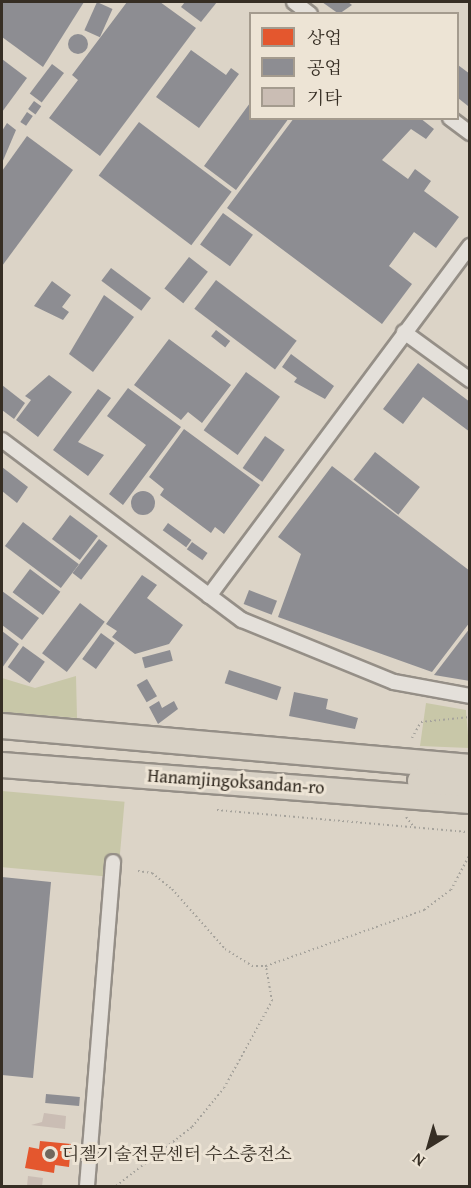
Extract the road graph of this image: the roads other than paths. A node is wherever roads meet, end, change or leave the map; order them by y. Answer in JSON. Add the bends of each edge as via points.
{"nodes":[{"id":1,"x":294,"y":2,"type":"edge"},
{"id":2,"x":307,"y":12,"type":"edge"},
{"id":3,"x":453,"y":120,"type":"edge"},
{"id":4,"x":470,"y":133,"type":"edge"},
{"id":5,"x":470,"y":246,"type":"edge"},
{"id":6,"x":404,"y":332,"type":"junction"},
{"id":7,"x":470,"y":380,"type":"edge"},
{"id":8,"x":2,"y":440,"type":"edge"},
{"id":9,"x":208,"y":596,"type":"junction"},
{"id":10,"x":470,"y":696,"type":"edge"},
{"id":11,"x":2,"y":726,"type":"edge"},
{"id":12,"x":2,"y":749,"type":"edge"},
{"id":13,"x":86,"y":764,"type":"junction"},
{"id":14,"x":2,"y":765,"type":"edge"},
{"id":15,"x":470,"y":767,"type":"edge"},
{"id":16,"x":2,"y":779,"type":"edge"},
{"id":17,"x":470,"y":784,"type":"edge"},
{"id":18,"x":470,"y":801,"type":"edge"},
{"id":19,"x":470,"y":813,"type":"edge"},
{"id":20,"x":113,"y":862,"type":"dead end"},
{"id":21,"x":87,"y":1186,"type":"edge"}],
"edges":[{"from":1,"to":2,"type":"street"},
{"from":3,"to":4,"type":"street"},
{"from":5,"to":6,"type":"street"},
{"from":6,"to":7,"type":"street"},
{"from":6,"to":9,"type":"street"},
{"from":8,"to":9,"type":"street"},
{"from":9,"to":10,"type":"street","via":[[288,642],[394,682]]},
{"from":11,"to":15,"type":"highway"},
{"from":12,"to":13,"type":"highway","name":"Hanamjingoksandan-ro"},
{"from":13,"to":14,"type":"highway","name":"Hanamjingoksandan-ro"},
{"from":13,"to":17,"type":"highway","name":"Hanamjingoksandan-ro"},
{"from":13,"to":18,"type":"highway","name":"Hanamjingoksandan-ro"},
{"from":16,"to":19,"type":"highway"},
{"from":20,"to":21,"type":"street"}]}
